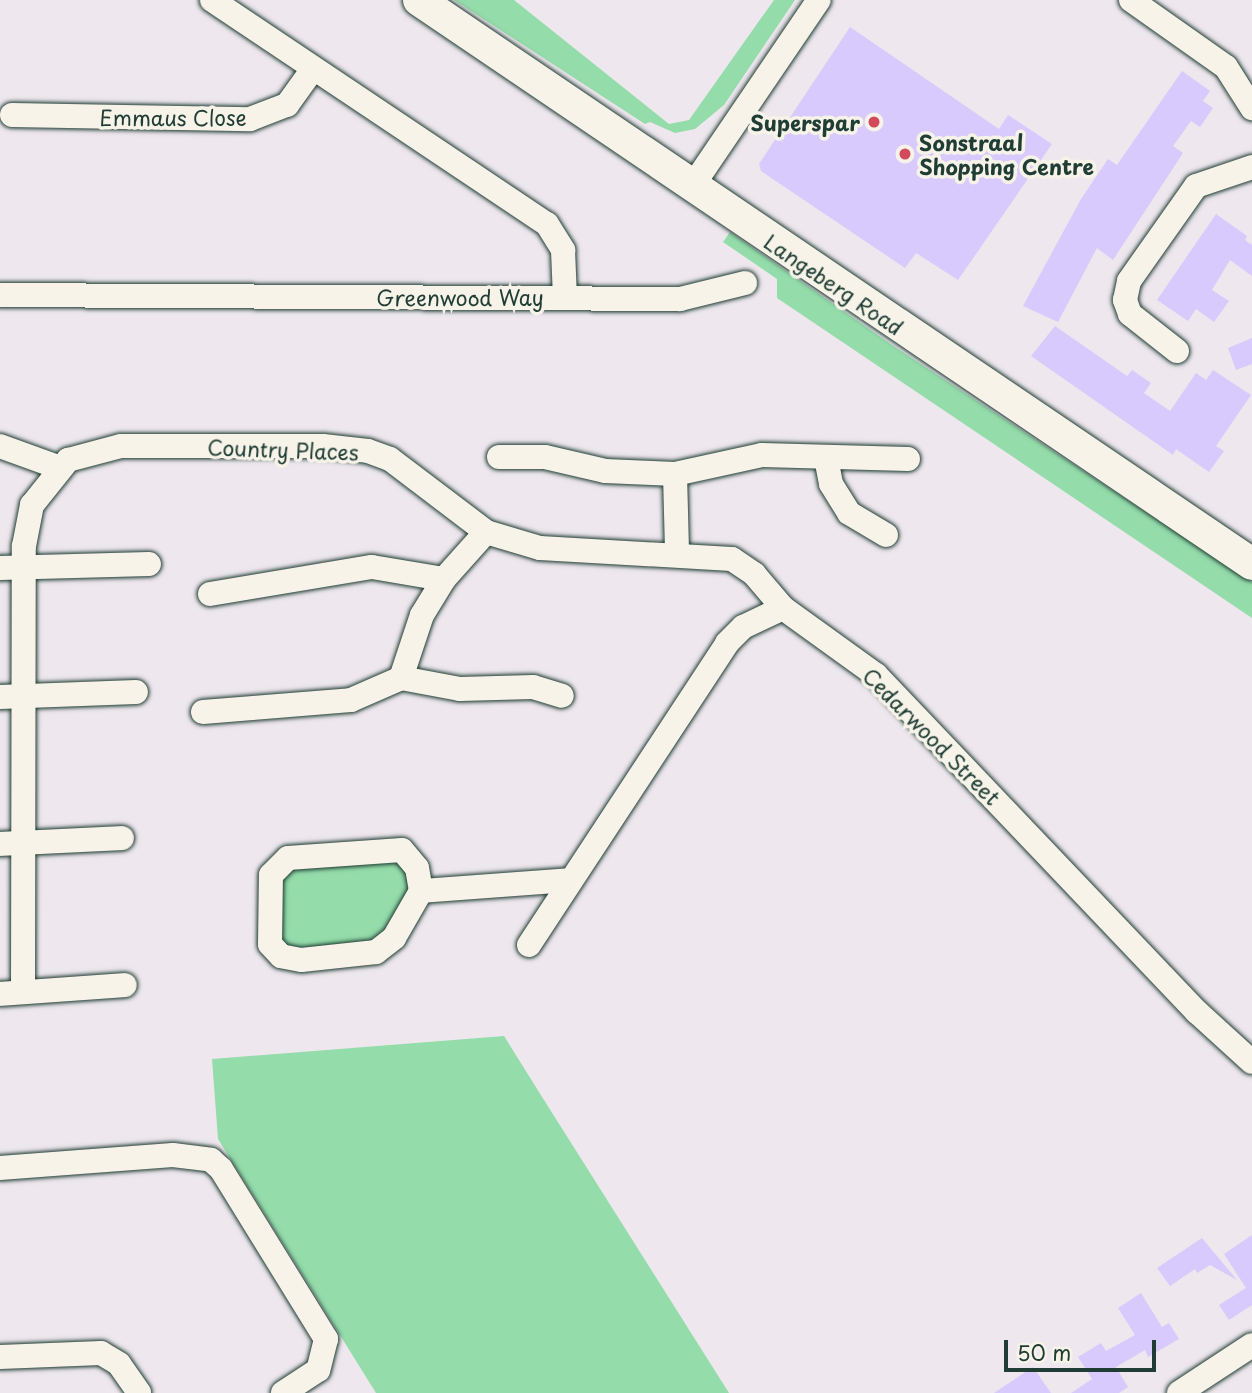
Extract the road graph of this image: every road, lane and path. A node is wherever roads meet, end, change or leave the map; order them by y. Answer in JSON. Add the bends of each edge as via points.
{"nodes":[{"id":1,"x":212,"y":0,"type":"edge"},
{"id":2,"x":419,"y":0,"type":"edge"},
{"id":3,"x":819,"y":0,"type":"edge"},
{"id":4,"x":1131,"y":0,"type":"edge"},
{"id":5,"x":313,"y":69,"type":"junction"},
{"id":6,"x":1252,"y":108,"type":"edge"},
{"id":7,"x":12,"y":115,"type":"dead end"},
{"id":8,"x":1252,"y":167,"type":"edge"},
{"id":9,"x":691,"y":188,"type":"junction"},
{"id":10,"x":745,"y":283,"type":"dead end"},
{"id":11,"x":0,"y":295,"type":"edge"},
{"id":12,"x":565,"y":298,"type":"junction"},
{"id":13,"x":1177,"y":351,"type":"dead end"},
{"id":14,"x":0,"y":446,"type":"edge"},
{"id":15,"x":499,"y":457,"type":"dead end"},
{"id":16,"x":826,"y":458,"type":"junction"},
{"id":17,"x":908,"y":459,"type":"dead end"},
{"id":18,"x":58,"y":467,"type":"junction"},
{"id":19,"x":675,"y":474,"type":"junction"},
{"id":20,"x":486,"y":532,"type":"junction"},
{"id":21,"x":886,"y":535,"type":"dead end"},
{"id":22,"x":677,"y":553,"type":"junction"},
{"id":23,"x":149,"y":564,"type":"dead end"},
{"id":24,"x":1252,"y":564,"type":"edge"},
{"id":25,"x":12,"y":567,"type":"edge"},
{"id":26,"x":444,"y":579,"type":"junction"},
{"id":27,"x":210,"y":594,"type":"dead end"},
{"id":28,"x":783,"y":608,"type":"junction"},
{"id":29,"x":401,"y":678,"type":"junction"},
{"id":30,"x":136,"y":692,"type":"dead end"},
{"id":31,"x":562,"y":696,"type":"dead end"},
{"id":32,"x":12,"y":697,"type":"edge"},
{"id":33,"x":203,"y":712,"type":"dead end"},
{"id":34,"x":122,"y":838,"type":"dead end"},
{"id":35,"x":12,"y":844,"type":"edge"},
{"id":36,"x":571,"y":880,"type":"junction"},
{"id":37,"x":421,"y":891,"type":"junction"},
{"id":38,"x":529,"y":945,"type":"dead end"},
{"id":39,"x":125,"y":985,"type":"dead end"},
{"id":40,"x":12,"y":993,"type":"edge"},
{"id":41,"x":1252,"y":1062,"type":"edge"},
{"id":42,"x":0,"y":1168,"type":"edge"},
{"id":43,"x":1252,"y":1345,"type":"edge"},
{"id":44,"x":0,"y":1357,"type":"edge"},
{"id":45,"x":139,"y":1393,"type":"edge"},
{"id":46,"x":283,"y":1393,"type":"edge"},
{"id":47,"x":1179,"y":1393,"type":"edge"}],
"edges":[{"from":1,"to":5,"type":"street","name":"Greenwood Way"},
{"from":2,"to":9,"type":"main road","name":"Langeberg Road"},
{"from":3,"to":9,"type":"street"},
{"from":4,"to":6,"type":"street","via":[[1226,67]]},
{"from":5,"to":7,"type":"street","name":"Emmaus Close","via":[[287,105],[250,119]]},
{"from":5,"to":12,"type":"street","name":"Greenwood Way","via":[[547,225],[563,250]]},
{"from":8,"to":13,"type":"street","via":[[1196,186],[1129,281],[1125,300],[1130,314]]},
{"from":9,"to":24,"type":"main road","name":"Langeberg Road"},
{"from":10,"to":12,"type":"street","via":[[680,299]]},
{"from":11,"to":12,"type":"street","name":"Greenwood Way"},
{"from":14,"to":18,"type":"street"},
{"from":15,"to":19,"type":"street","via":[[563,459],[604,471]]},
{"from":16,"to":17,"type":"street"},
{"from":16,"to":19,"type":"street","via":[[735,458]]},
{"from":16,"to":21,"type":"street","via":[[839,500],[849,513]]},
{"from":18,"to":20,"type":"street","name":"Country Places","via":[[83,454],[121,446],[349,447],[390,459]]},
{"from":18,"to":25,"type":"street","via":[[32,505]]},
{"from":19,"to":22,"type":"street"},
{"from":20,"to":22,"type":"street","via":[[540,548]]},
{"from":20,"to":26,"type":"street"},
{"from":22,"to":28,"type":"street","name":"Cedarwood Street","via":[[719,556],[754,574]]},
{"from":23,"to":25,"type":"street"},
{"from":25,"to":32,"type":"street"},
{"from":26,"to":27,"type":"street","via":[[365,567]]},
{"from":26,"to":29,"type":"street","via":[[414,631]]},
{"from":28,"to":36,"type":"street","via":[[743,627],[727,643]]},
{"from":28,"to":41,"type":"street","name":"Cedarwood Street","via":[[876,676],[1198,1012]]},
{"from":29,"to":31,"type":"street","via":[[460,689],[533,687]]},
{"from":29,"to":33,"type":"street","via":[[351,700]]},
{"from":30,"to":32,"type":"street"},
{"from":32,"to":35,"type":"street"},
{"from":34,"to":35,"type":"street"},
{"from":35,"to":40,"type":"street"},
{"from":36,"to":37,"type":"street"},
{"from":36,"to":38,"type":"street"},
{"from":37,"to":37,"type":"street","via":[[416,868],[402,850],[288,858],[274,869],[269,885],[270,944],[281,956],[300,960],[376,952],[394,938]]},
{"from":39,"to":40,"type":"street"},
{"from":42,"to":46,"type":"street","via":[[173,1155],[211,1160],[221,1169],[326,1339],[318,1370]]},
{"from":43,"to":47,"type":"street"},
{"from":44,"to":45,"type":"street","via":[[100,1353],[119,1364]]}]}
